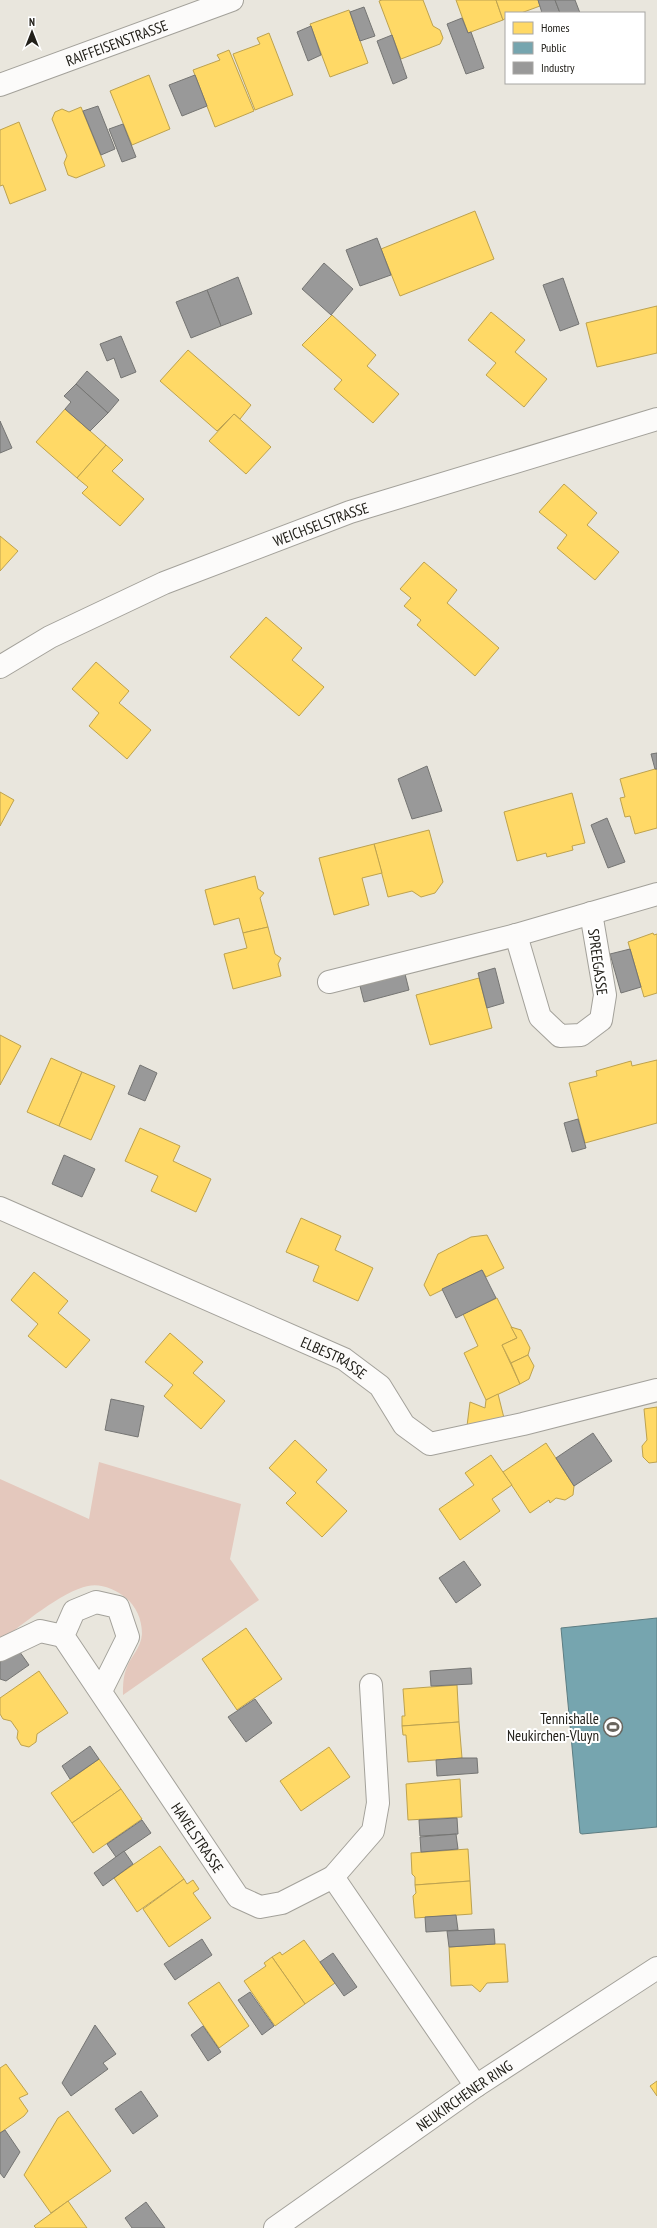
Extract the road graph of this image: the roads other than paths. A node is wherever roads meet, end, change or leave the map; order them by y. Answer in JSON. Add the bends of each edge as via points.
{"nodes":[{"id":1,"x":232,"y":0,"type":"edge"},
{"id":2,"x":0,"y":85,"type":"edge"},
{"id":3,"x":657,"y":419,"type":"edge"},
{"id":4,"x":0,"y":667,"type":"edge"},
{"id":5,"x":657,"y":894,"type":"edge"},
{"id":6,"x":591,"y":913,"type":"junction"},
{"id":7,"x":516,"y":935,"type":"junction"},
{"id":8,"x":329,"y":982,"type":"dead end"},
{"id":9,"x":0,"y":1208,"type":"edge"},
{"id":10,"x":657,"y":1390,"type":"edge"},
{"id":11,"x":63,"y":1636,"type":"junction"},
{"id":12,"x":0,"y":1650,"type":"edge"},
{"id":13,"x":371,"y":1685,"type":"dead end"},
{"id":14,"x":101,"y":1691,"type":"junction"},
{"id":15,"x":333,"y":1877,"type":"junction"},
{"id":16,"x":657,"y":1968,"type":"edge"},
{"id":17,"x":476,"y":2086,"type":"junction"},
{"id":18,"x":275,"y":2228,"type":"edge"}],
"edges":[{"from":1,"to":2,"type":"street","name":"RAIFFEISENSTRASSE"},
{"from":3,"to":4,"type":"street","name":"WEICHSELSTRASSE","via":[[350,512],[171,580],[50,637]]},
{"from":5,"to":6,"type":"street","name":"SPREEGASSE"},
{"from":6,"to":7,"type":"street","name":"SPREEGASSE"},
{"from":6,"to":7,"type":"street","name":"SPREEGASSE","via":[[605,995],[601,1020],[581,1035],[560,1036],[540,1017]]},
{"from":7,"to":8,"type":"street","name":"SPREEGASSE"},
{"from":9,"to":10,"type":"street","name":"ELBESTRASSE","via":[[344,1359],[380,1386],[404,1425],[430,1444],[523,1424]]},
{"from":11,"to":12,"type":"street","via":[[40,1631]]},
{"from":11,"to":14,"type":"street","name":"HAVELSTRASSE"},
{"from":11,"to":14,"type":"street","via":[[74,1611],[96,1602],[118,1607],[128,1637]]},
{"from":13,"to":15,"type":"street","name":"HAVELSTRASSE","via":[[378,1803],[373,1831]]},
{"from":14,"to":15,"type":"street","name":"HAVELSTRASSE","via":[[238,1897],[260,1907],[282,1903]]},
{"from":15,"to":17,"type":"street"},
{"from":16,"to":17,"type":"street","name":"NEUKIRCHENER RING"},
{"from":17,"to":18,"type":"street","name":"NEUKIRCHENER RING"}]}
